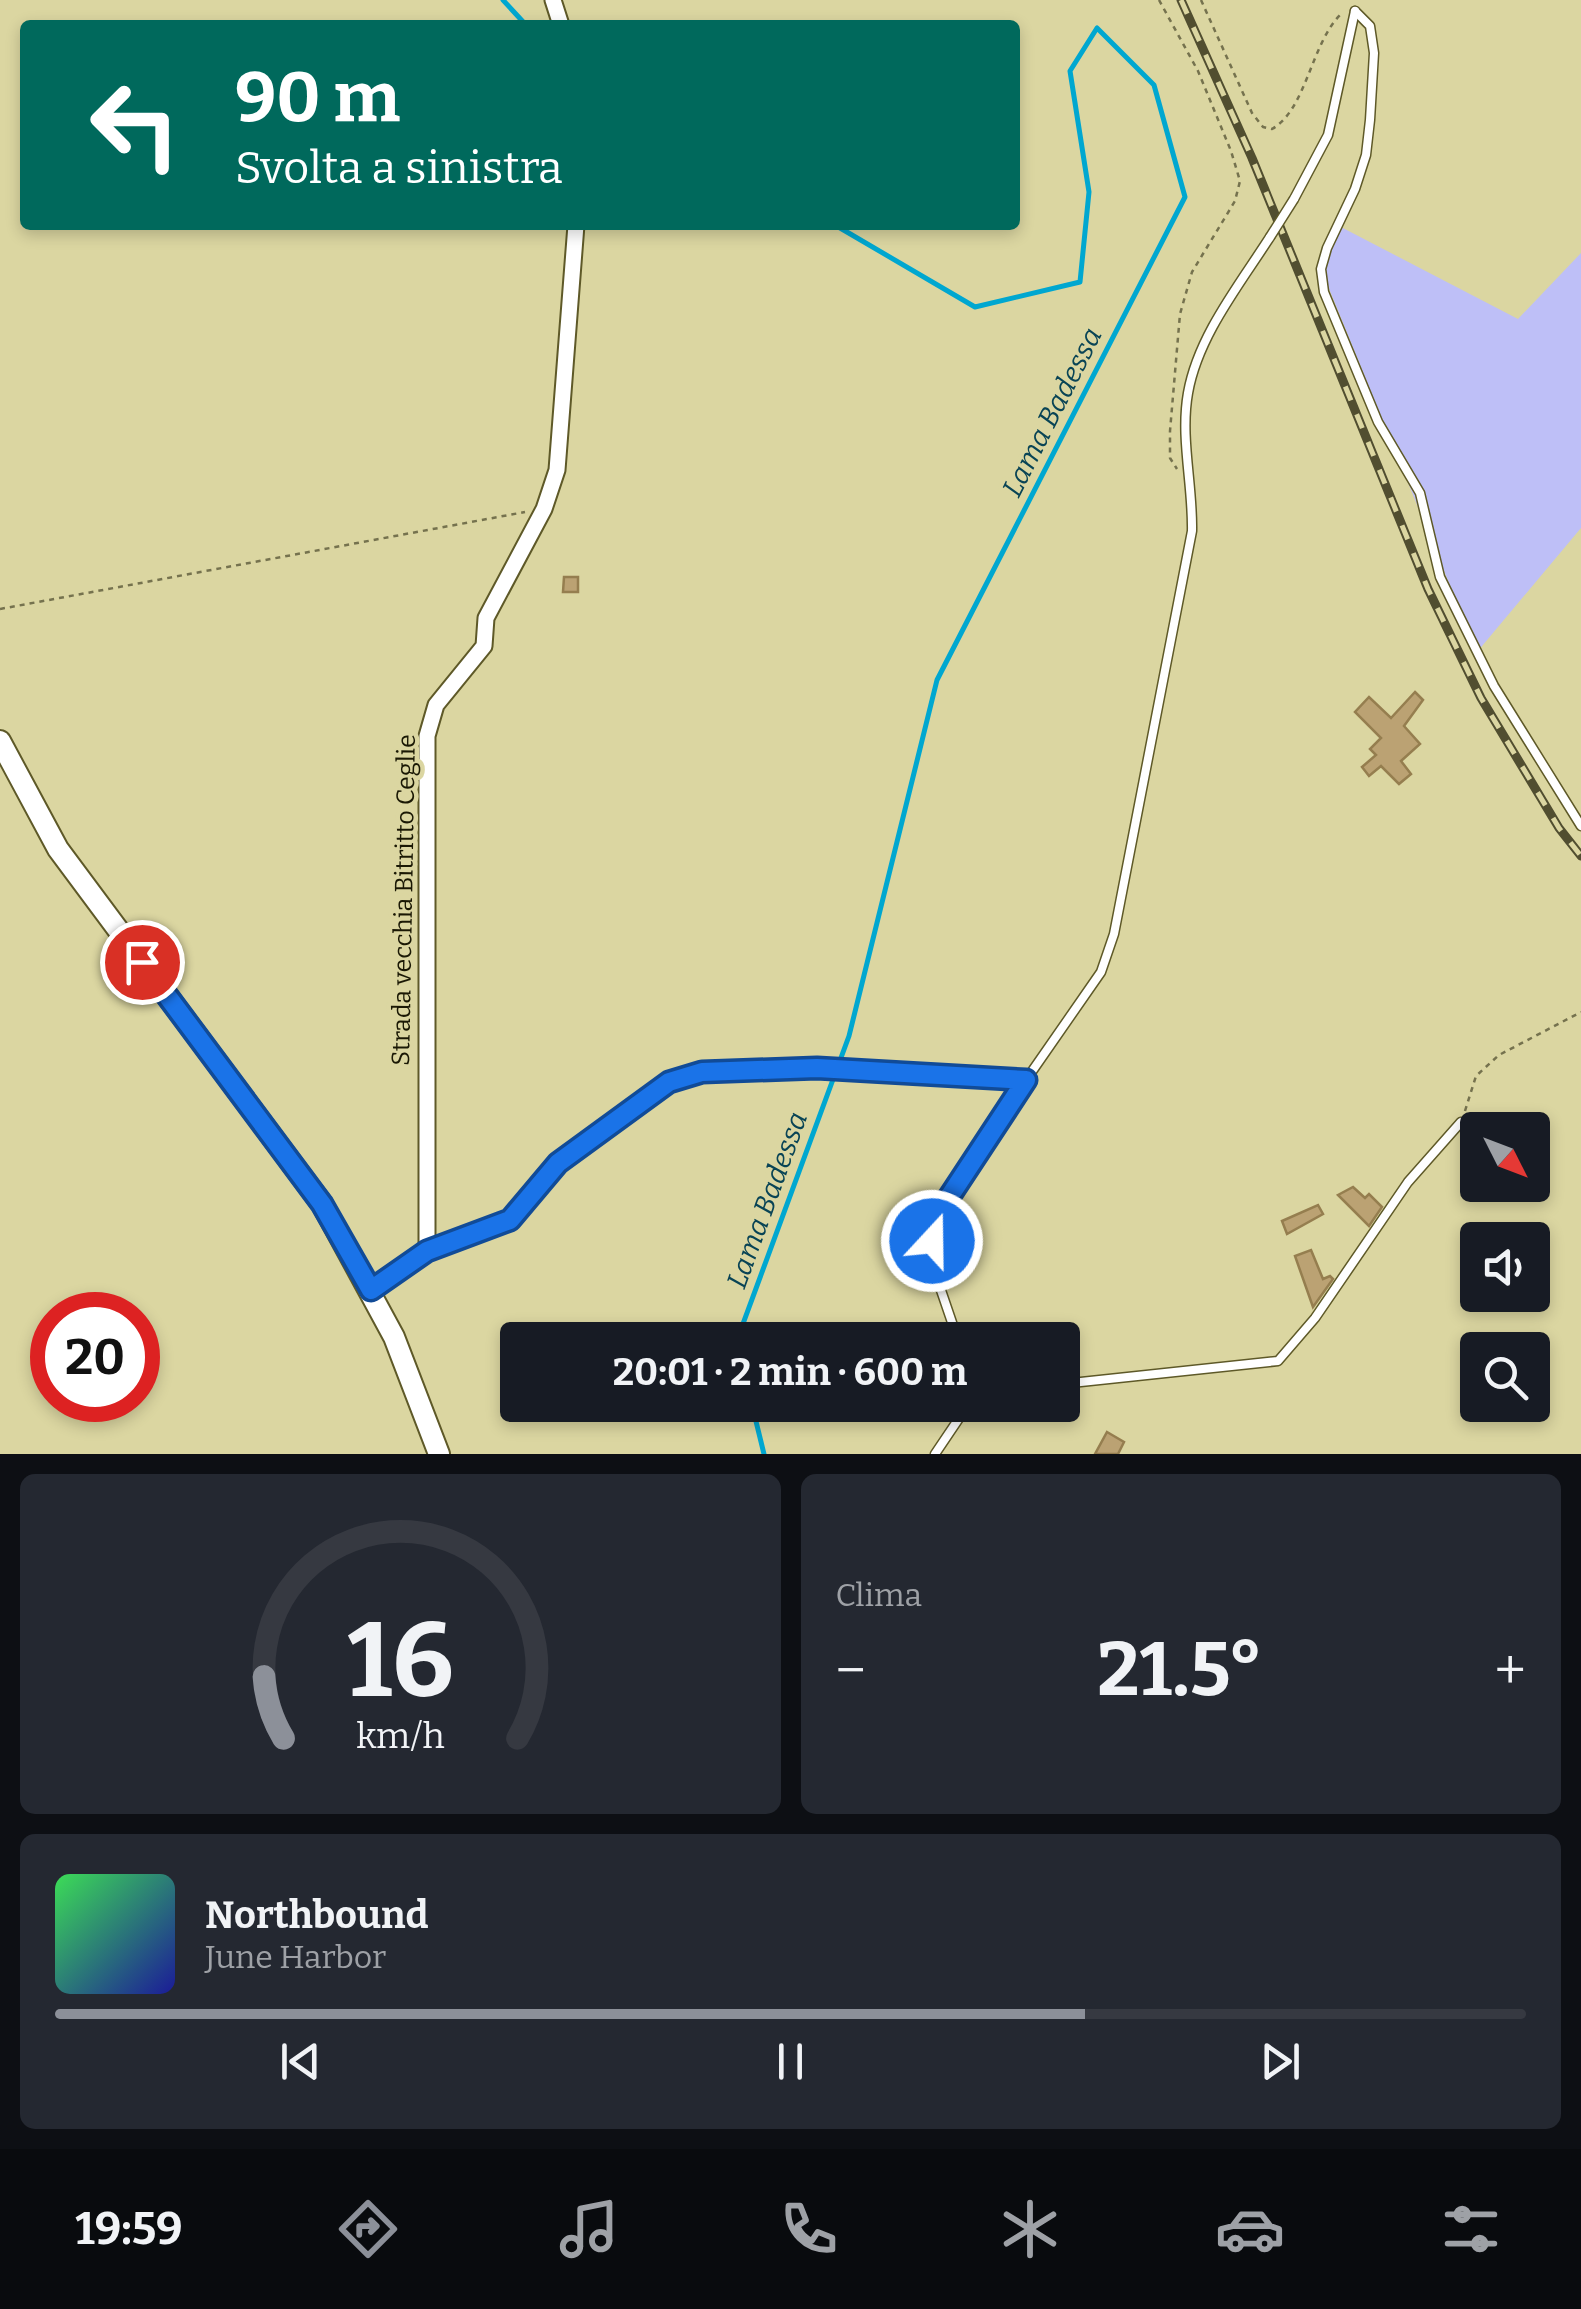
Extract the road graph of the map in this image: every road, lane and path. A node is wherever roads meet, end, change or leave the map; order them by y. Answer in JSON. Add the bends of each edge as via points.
{"nodes":[{"id":1,"x":1159,"y":0,"type":"edge"},
{"id":2,"x":1201,"y":0,"type":"edge"},
{"id":3,"x":1354,"y":11,"type":"junction"},
{"id":4,"x":576,"y":230,"type":"edge"},
{"id":5,"x":1188,"y":481,"type":"junction"},
{"id":6,"x":544,"y":509,"type":"junction"},
{"id":7,"x":0,"y":609,"type":"edge"},
{"id":8,"x":0,"y":740,"type":"edge"},
{"id":9,"x":1581,"y":826,"type":"edge"},
{"id":10,"x":1581,"y":1012,"type":"edge"},
{"id":11,"x":1026,"y":1080,"type":"junction"},
{"id":12,"x":1465,"y":1112,"type":"edge"},
{"id":13,"x":1460,"y":1124,"type":"edge"},
{"id":14,"x":427,"y":1251,"type":"junction"},
{"id":15,"x":371,"y":1290,"type":"junction"},
{"id":16,"x":952,"y":1322,"type":"edge"},
{"id":17,"x":1080,"y":1382,"type":"edge"},
{"id":18,"x":957,"y":1422,"type":"edge"},
{"id":19,"x":438,"y":1454,"type":"edge"},
{"id":20,"x":935,"y":1454,"type":"edge"}],
"edges":[{"from":1,"to":5,"type":"path","via":[[1198,72],[1240,181],[1236,201],[1192,272],[1180,314],[1170,458]]},
{"from":2,"to":3,"type":"path","via":[[1252,113],[1272,129],[1292,108],[1329,26]]},
{"from":3,"to":5,"type":"lane","bridge":true,"via":[[1328,135],[1222,312],[1188,391]]},
{"from":3,"to":9,"type":"lane","via":[[1370,26],[1374,54],[1368,138],[1356,189],[1320,269],[1324,292],[1378,422],[1420,494],[1440,577],[1494,686]]},
{"from":4,"to":6,"type":"street","name":"Strada vecchia Bitritto Ceglie","via":[[557,470]]},
{"from":5,"to":11,"type":"lane","via":[[1192,530],[1114,934],[1102,972]]},
{"from":6,"to":7,"type":"path"},
{"from":6,"to":14,"type":"street","name":"Strada vecchia Bitritto Ceglie","via":[[486,618],[484,646],[436,704],[427,736]]},
{"from":8,"to":15,"type":"main road","via":[[58,848],[322,1204]]},
{"from":10,"to":12,"type":"path","via":[[1499,1055],[1476,1076]]},
{"from":11,"to":14,"type":"lane","via":[[817,1068],[702,1072],[669,1082],[558,1163],[510,1220]]},
{"from":11,"to":16,"type":"lane","via":[[934,1220],[931,1261]]},
{"from":13,"to":17,"type":"lane","via":[[1408,1182],[1315,1318],[1278,1360]]},
{"from":14,"to":15,"type":"lane"},
{"from":15,"to":19,"type":"main road"},
{"from":18,"to":20,"type":"lane"}]}
